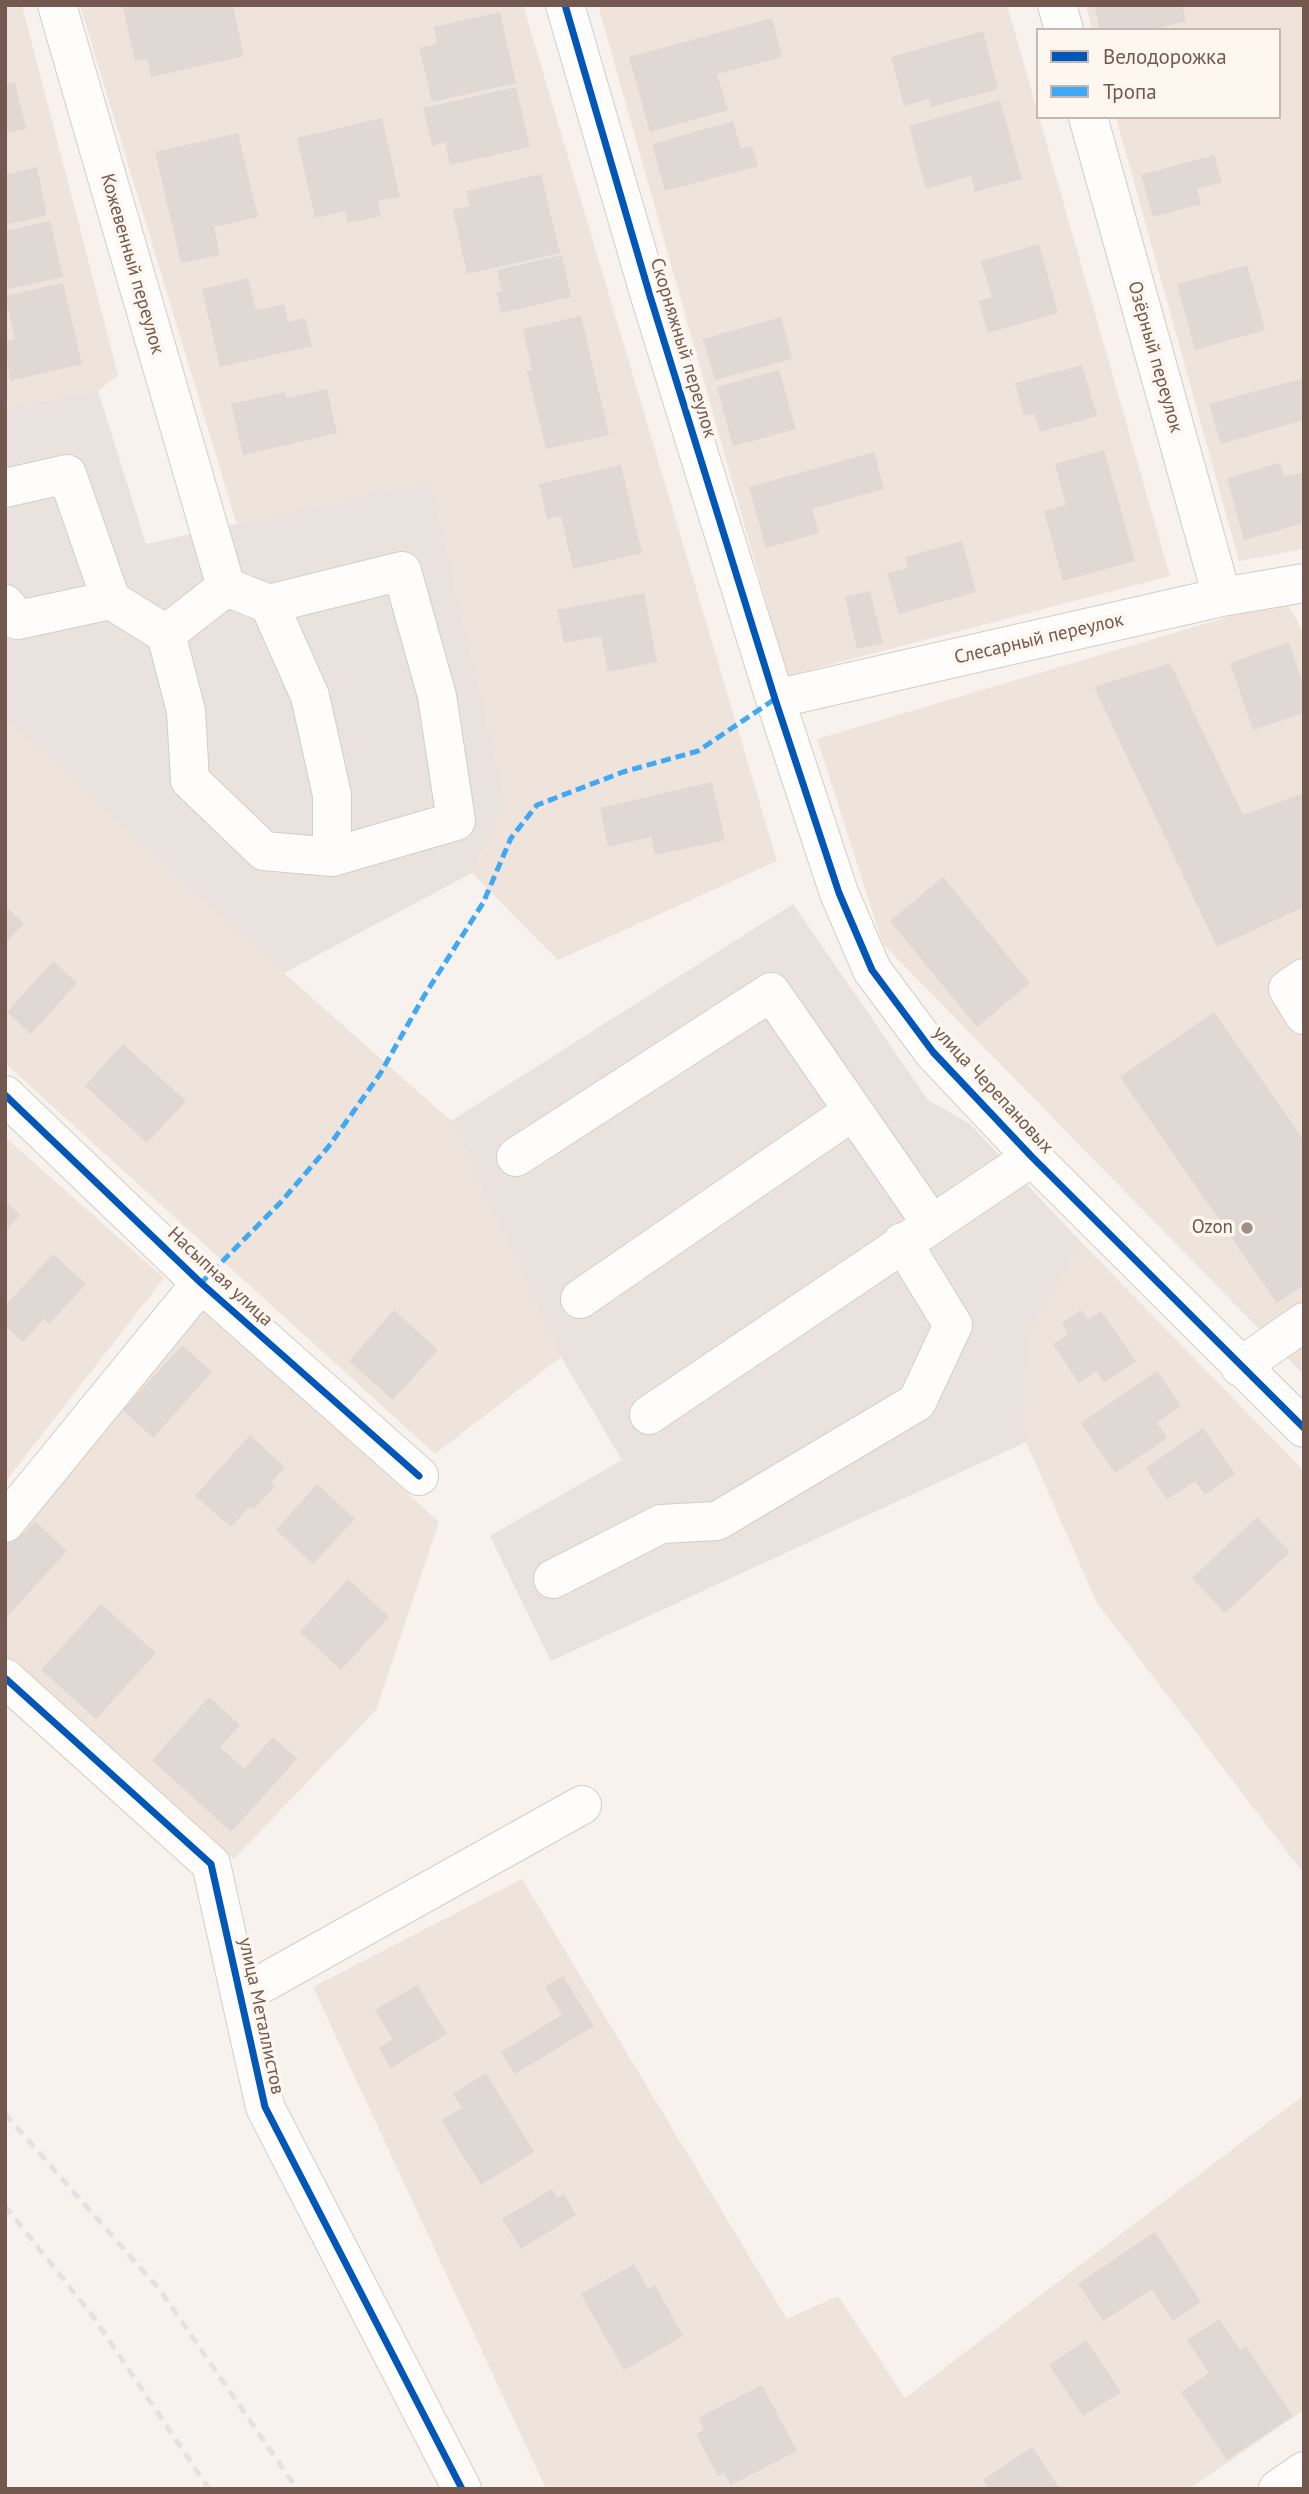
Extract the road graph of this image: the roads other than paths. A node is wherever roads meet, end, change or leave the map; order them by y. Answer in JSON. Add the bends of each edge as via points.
{"nodes":[{"id":1,"x":57,"y":5,"type":"edge"},
{"id":2,"x":565,"y":5,"type":"edge"},
{"id":3,"x":1057,"y":5,"type":"edge"},
{"id":4,"x":1063,"y":28,"type":"edge"},
{"id":5,"x":1089,"y":119,"type":"edge"},
{"id":6,"x":5,"y":488,"type":"edge"},
{"id":7,"x":1304,"y":583,"type":"edge"},
{"id":8,"x":226,"y":587,"type":"junction"},
{"id":9,"x":1222,"y":597,"type":"junction"},
{"id":10,"x":111,"y":600,"type":"junction"},
{"id":11,"x":5,"y":604,"type":"edge"},
{"id":12,"x":269,"y":604,"type":"junction"},
{"id":13,"x":166,"y":634,"type":"junction"},
{"id":14,"x":775,"y":699,"type":"junction"},
{"id":15,"x":332,"y":857,"type":"junction"},
{"id":16,"x":1304,"y":978,"type":"edge"},
{"id":17,"x":1304,"y":1015,"type":"edge"},
{"id":18,"x":5,"y":1095,"type":"edge"},
{"id":19,"x":853,"y":1111,"type":"junction"},
{"id":20,"x":516,"y":1157,"type":"dead end"},
{"id":21,"x":1032,"y":1157,"type":"junction"},
{"id":22,"x":916,"y":1233,"type":"junction"},
{"id":23,"x":201,"y":1283,"type":"junction"},
{"id":24,"x":580,"y":1299,"type":"dead end"},
{"id":25,"x":1304,"y":1322,"type":"edge"},
{"id":26,"x":1240,"y":1367,"type":"junction"},
{"id":27,"x":649,"y":1415,"type":"dead end"},
{"id":28,"x":1304,"y":1428,"type":"edge"},
{"id":29,"x":419,"y":1476,"type":"dead end"},
{"id":30,"x":5,"y":1523,"type":"edge"},
{"id":31,"x":553,"y":1579,"type":"dead end"},
{"id":32,"x":5,"y":1678,"type":"edge"},
{"id":33,"x":582,"y":1805,"type":"dead end"},
{"id":34,"x":240,"y":1996,"type":"junction"},
{"id":35,"x":1304,"y":2471,"type":"edge"},
{"id":36,"x":462,"y":2489,"type":"edge"},
{"id":37,"x":1278,"y":2489,"type":"edge"}],
"edges":[{"from":1,"to":8,"type":"street","name":"Кожевенный переулок"},
{"from":2,"to":14,"type":"street","name":"Скорняжный переулок"},
{"from":3,"to":4,"type":"street"},
{"from":5,"to":9,"type":"street","name":"Озёрный переулок"},
{"from":6,"to":10,"type":"street","via":[[67,474]]},
{"from":7,"to":9,"type":"street","name":"Слесарный переулок"},
{"from":8,"to":12,"type":"street"},
{"from":8,"to":13,"type":"street"},
{"from":9,"to":14,"type":"street","name":"Слесарный переулок"},
{"from":10,"to":11,"type":"street","via":[[18,620]]},
{"from":10,"to":13,"type":"street"},
{"from":12,"to":15,"type":"street","via":[[310,696],[332,795]]},
{"from":12,"to":15,"type":"street","via":[[402,571],[438,696],[457,821]]},
{"from":13,"to":15,"type":"street","via":[[186,711],[190,780],[264,850]]},
{"from":14,"to":21,"type":"street","name":"улица Черепановых","via":[[839,893],[872,970],[933,1052]]},
{"from":16,"to":17,"type":"street","via":[[1288,989]]},
{"from":18,"to":23,"type":"street","name":"Насыпная улица"},
{"from":19,"to":20,"type":"street","via":[[771,992]]},
{"from":19,"to":22,"type":"street"},
{"from":19,"to":24,"type":"street"},
{"from":21,"to":22,"type":"street"},
{"from":21,"to":26,"type":"street","name":"улица Черепановых"},
{"from":22,"to":27,"type":"street"},
{"from":22,"to":31,"type":"street","via":[[953,1325],[917,1402],[717,1521],[661,1524]]},
{"from":23,"to":29,"type":"street","name":"Насыпная улица"},
{"from":23,"to":30,"type":"street"},
{"from":25,"to":26,"type":"street"},
{"from":26,"to":28,"type":"street","name":"улица Черепановых"},
{"from":32,"to":34,"type":"street","name":"улица Металлистов","via":[[211,1864]]},
{"from":33,"to":34,"type":"street"},
{"from":34,"to":36,"type":"street","name":"улица Металлистов","via":[[265,2107]]},
{"from":35,"to":37,"type":"street"}]}
